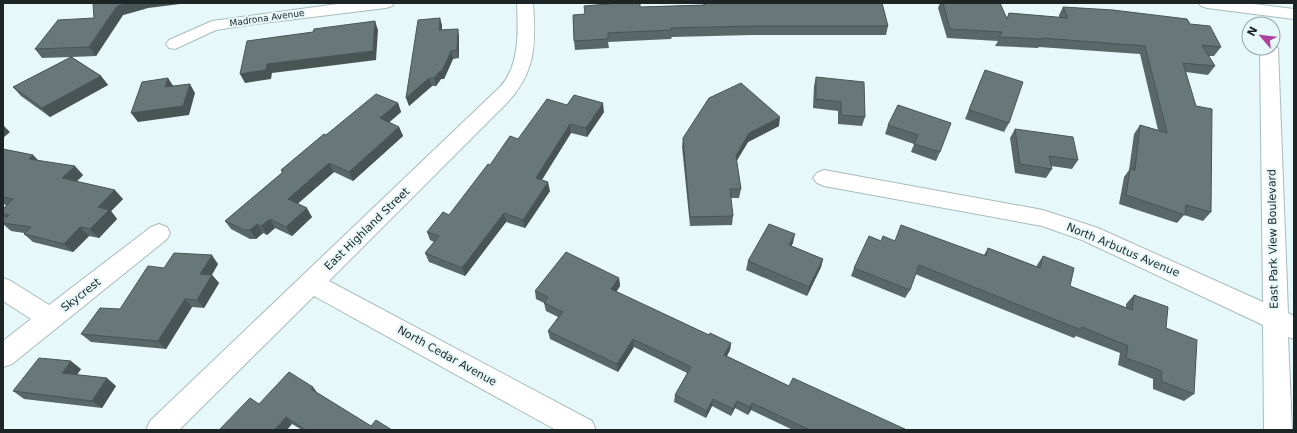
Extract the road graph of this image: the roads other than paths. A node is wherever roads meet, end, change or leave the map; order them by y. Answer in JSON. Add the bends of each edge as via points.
{"nodes":[{"id":1,"x":386,"y":3,"type":"edge"},
{"id":2,"x":525,"y":3,"type":"edge"},
{"id":3,"x":1207,"y":3,"type":"edge"},
{"id":4,"x":1294,"y":14,"type":"edge"},
{"id":5,"x":1265,"y":16,"type":"edge"},
{"id":6,"x":1277,"y":16,"type":"edge"},
{"id":7,"x":175,"y":44,"type":"dead end"},
{"id":8,"x":1269,"y":56,"type":"edge"},
{"id":9,"x":824,"y":178,"type":"dead end"},
{"id":10,"x":159,"y":233,"type":"dead end"},
{"id":11,"x":312,"y":283,"type":"junction"},
{"id":12,"x":3,"y":288,"type":"edge"},
{"id":13,"x":50,"y":319,"type":"junction"},
{"id":14,"x":1285,"y":324,"type":"edge"},
{"id":15,"x":3,"y":356,"type":"edge"},
{"id":16,"x":160,"y":430,"type":"edge"},
{"id":17,"x":582,"y":430,"type":"edge"},
{"id":18,"x":1278,"y":430,"type":"edge"}],
"edges":[{"from":1,"to":7,"type":"street","name":"Madrona Avenue","via":[[212,26]]},
{"from":2,"to":11,"type":"street","name":"East Highland Street","via":[[526,43],[522,65],[513,84]]},
{"from":3,"to":5,"type":"street"},
{"from":4,"to":6,"type":"street"},
{"from":8,"to":14,"type":"street","name":"East Park View Boulevard"},
{"from":9,"to":14,"type":"street","name":"North Arbutus Avenue","via":[[1043,218],[1096,237]]},
{"from":10,"to":13,"type":"street","name":"Skycrest"},
{"from":11,"to":16,"type":"street","name":"East Highland Street"},
{"from":11,"to":17,"type":"street","name":"North Cedar Avenue"},
{"from":12,"to":13,"type":"street"},
{"from":13,"to":15,"type":"street","name":"Skycrest"},
{"from":14,"to":18,"type":"street","name":"East Park View Boulevard"}]}
